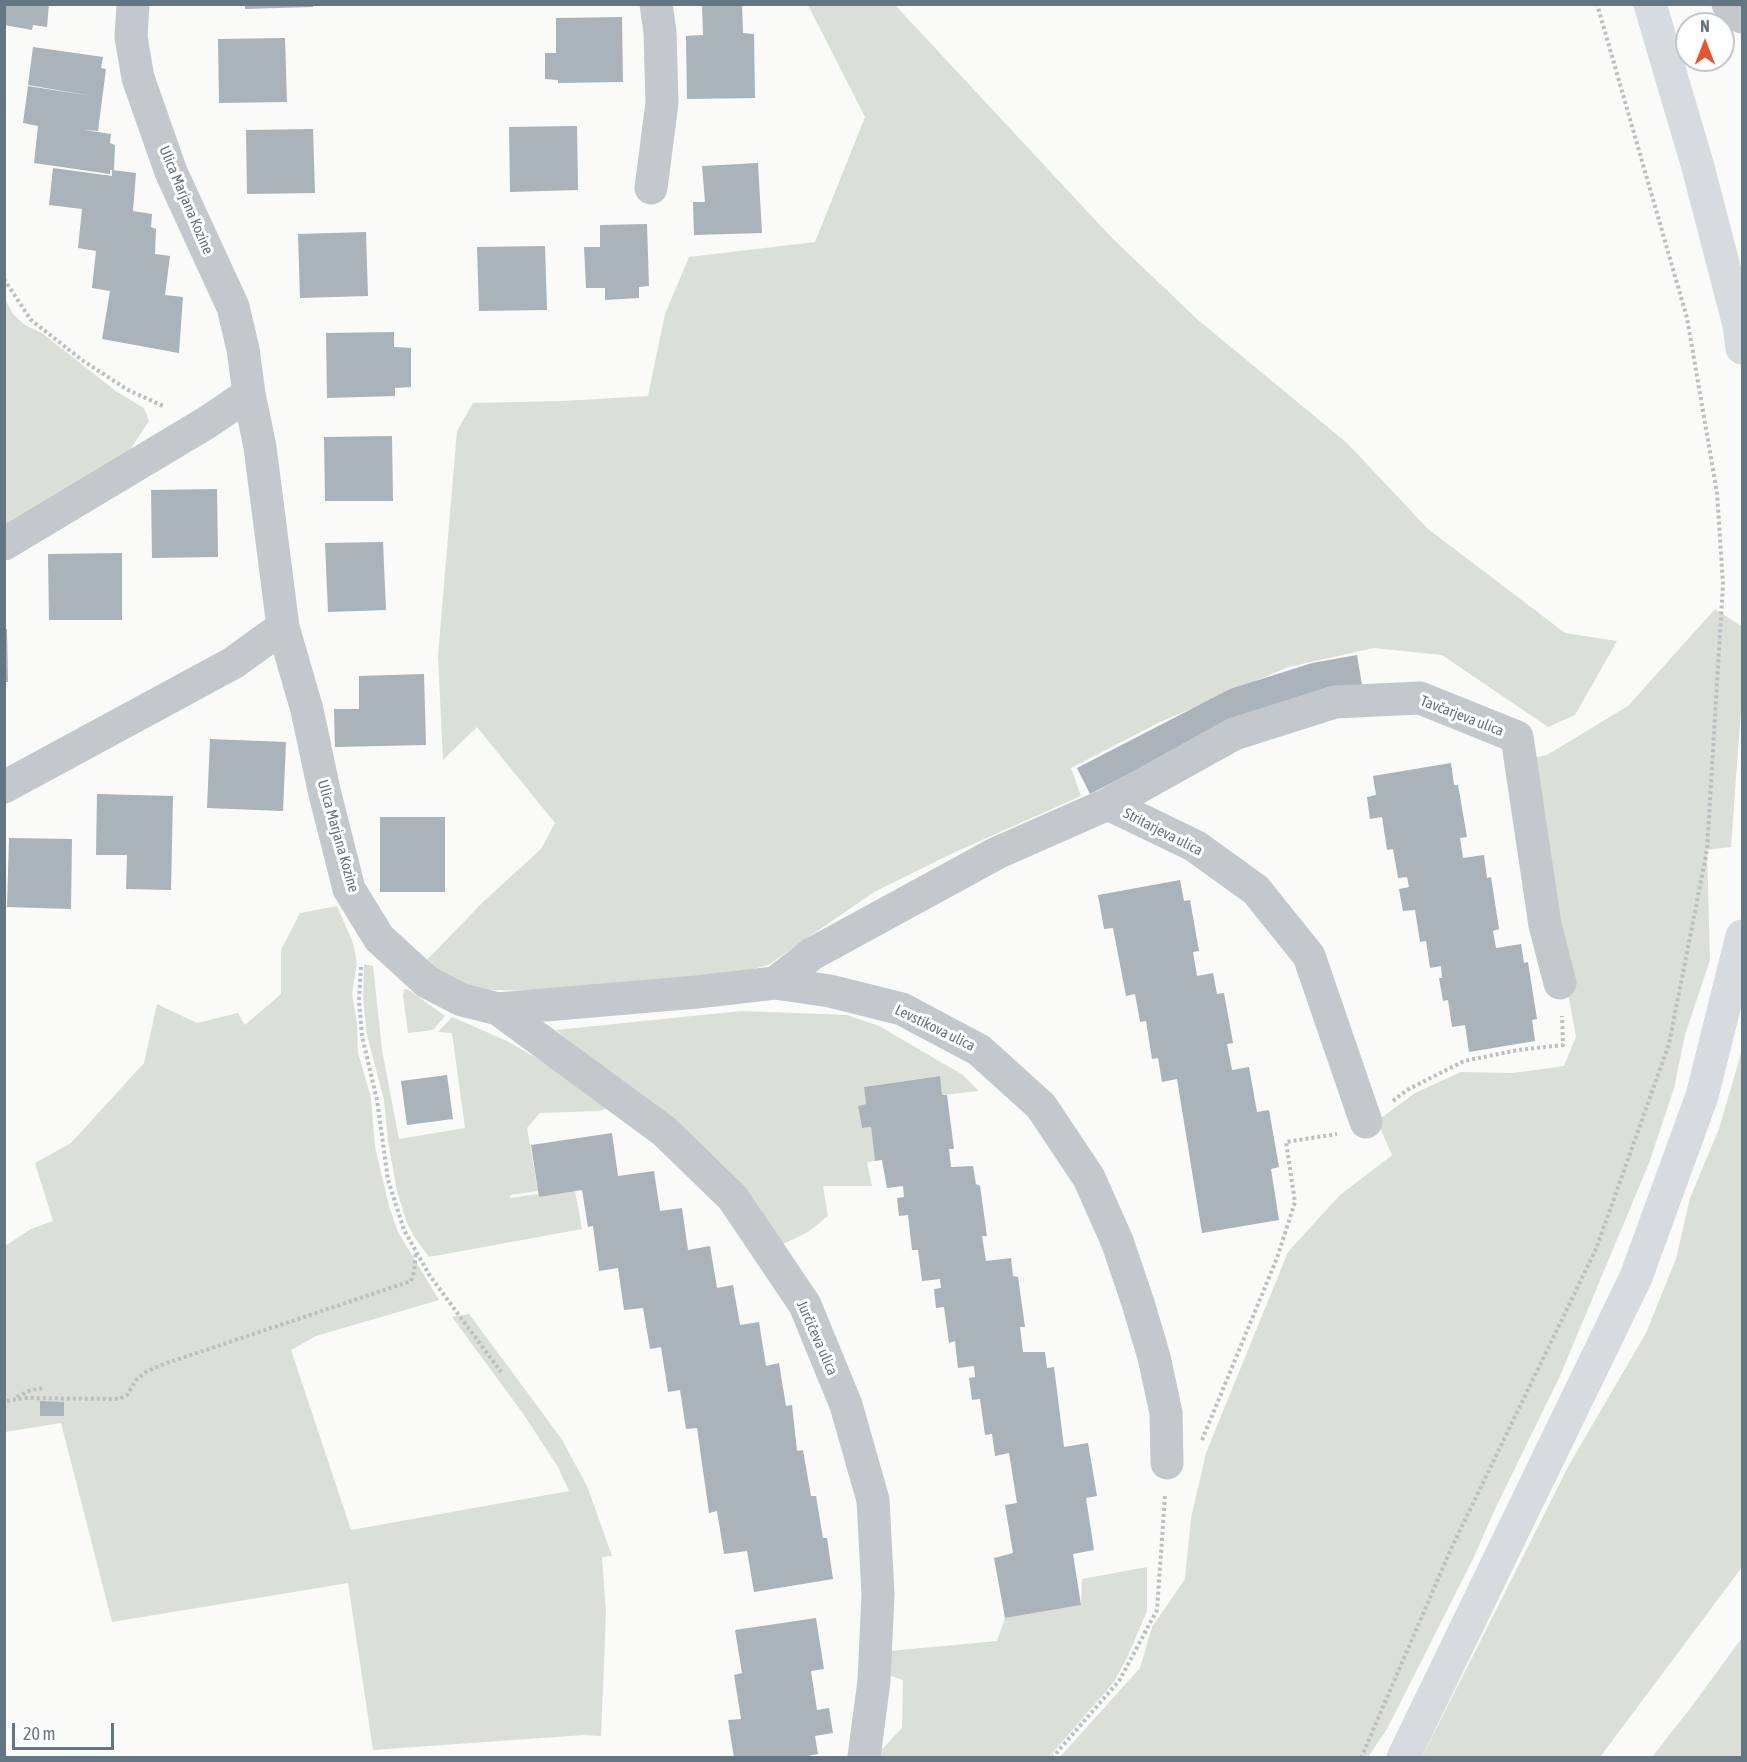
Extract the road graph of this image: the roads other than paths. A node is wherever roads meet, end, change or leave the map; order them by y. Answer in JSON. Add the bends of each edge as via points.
{"nodes":[{"id":1,"x":133,"y":4,"type":"edge"},
{"id":2,"x":656,"y":4,"type":"edge"},
{"id":3,"x":1650,"y":4,"type":"edge"},
{"id":4,"x":1728,"y":4,"type":"edge"},
{"id":5,"x":1743,"y":17,"type":"edge"},
{"id":6,"x":651,"y":188,"type":"dead end"},
{"id":7,"x":1743,"y":348,"type":"edge"},
{"id":8,"x":249,"y":394,"type":"junction"},
{"id":9,"x":4,"y":544,"type":"edge"},
{"id":10,"x":283,"y":627,"type":"junction"},
{"id":11,"x":4,"y":788,"type":"edge"},
{"id":12,"x":1108,"y":804,"type":"junction"},
{"id":13,"x":1743,"y":936,"type":"edge"},
{"id":14,"x":775,"y":983,"type":"junction"},
{"id":15,"x":1560,"y":983,"type":"dead end"},
{"id":16,"x":498,"y":1009,"type":"junction"},
{"id":17,"x":1366,"y":1122,"type":"road end"},
{"id":18,"x":1167,"y":1463,"type":"road end"},
{"id":19,"x":864,"y":1757,"type":"edge"},
{"id":20,"x":1403,"y":1758,"type":"edge"}],
"edges":[{"from":1,"to":8,"type":"street","name":"Ulica Marjana Kozine","via":[[131,37],[138,78],[171,172],[233,308]]},
{"from":2,"to":6,"type":"street","via":[[662,103]]},
{"from":3,"to":7,"type":"main road","via":[[1698,167]]},
{"from":4,"to":5,"type":"street"},
{"from":8,"to":9,"type":"street"},
{"from":8,"to":10,"type":"street","name":"Ulica Marjana Kozine","via":[[260,447]]},
{"from":10,"to":11,"type":"street","via":[[233,663]]},
{"from":10,"to":16,"type":"street","name":"Ulica Marjana Kozine","via":[[349,889],[379,938],[427,982],[462,1000]]},
{"from":12,"to":14,"type":"street","name":"Stritarjeva ulica","via":[[976,865],[812,954]]},
{"from":12,"to":15,"type":"street","name":"Tavčarjeva ulica","via":[[1234,734],[1335,702],[1420,698],[1517,738],[1545,925]]},
{"from":12,"to":17,"type":"street","name":"Stritarjeva ulica","via":[[1195,846],[1256,890],[1309,956]]},
{"from":13,"to":20,"type":"main road","via":[[1702,1096],[1636,1277]]},
{"from":14,"to":16,"type":"street","name":"Levstikova ulica"},
{"from":14,"to":18,"type":"street","name":"Levstikova ulica","via":[[830,991],[902,1009],[979,1050],[1041,1106],[1089,1178],[1118,1241],[1159,1379],[1166,1413]]},
{"from":16,"to":19,"type":"street","name":"Jurčičeva ulica","via":[[664,1131],[733,1198],[805,1305],[846,1405],[873,1500],[878,1594],[874,1681]]}]}
